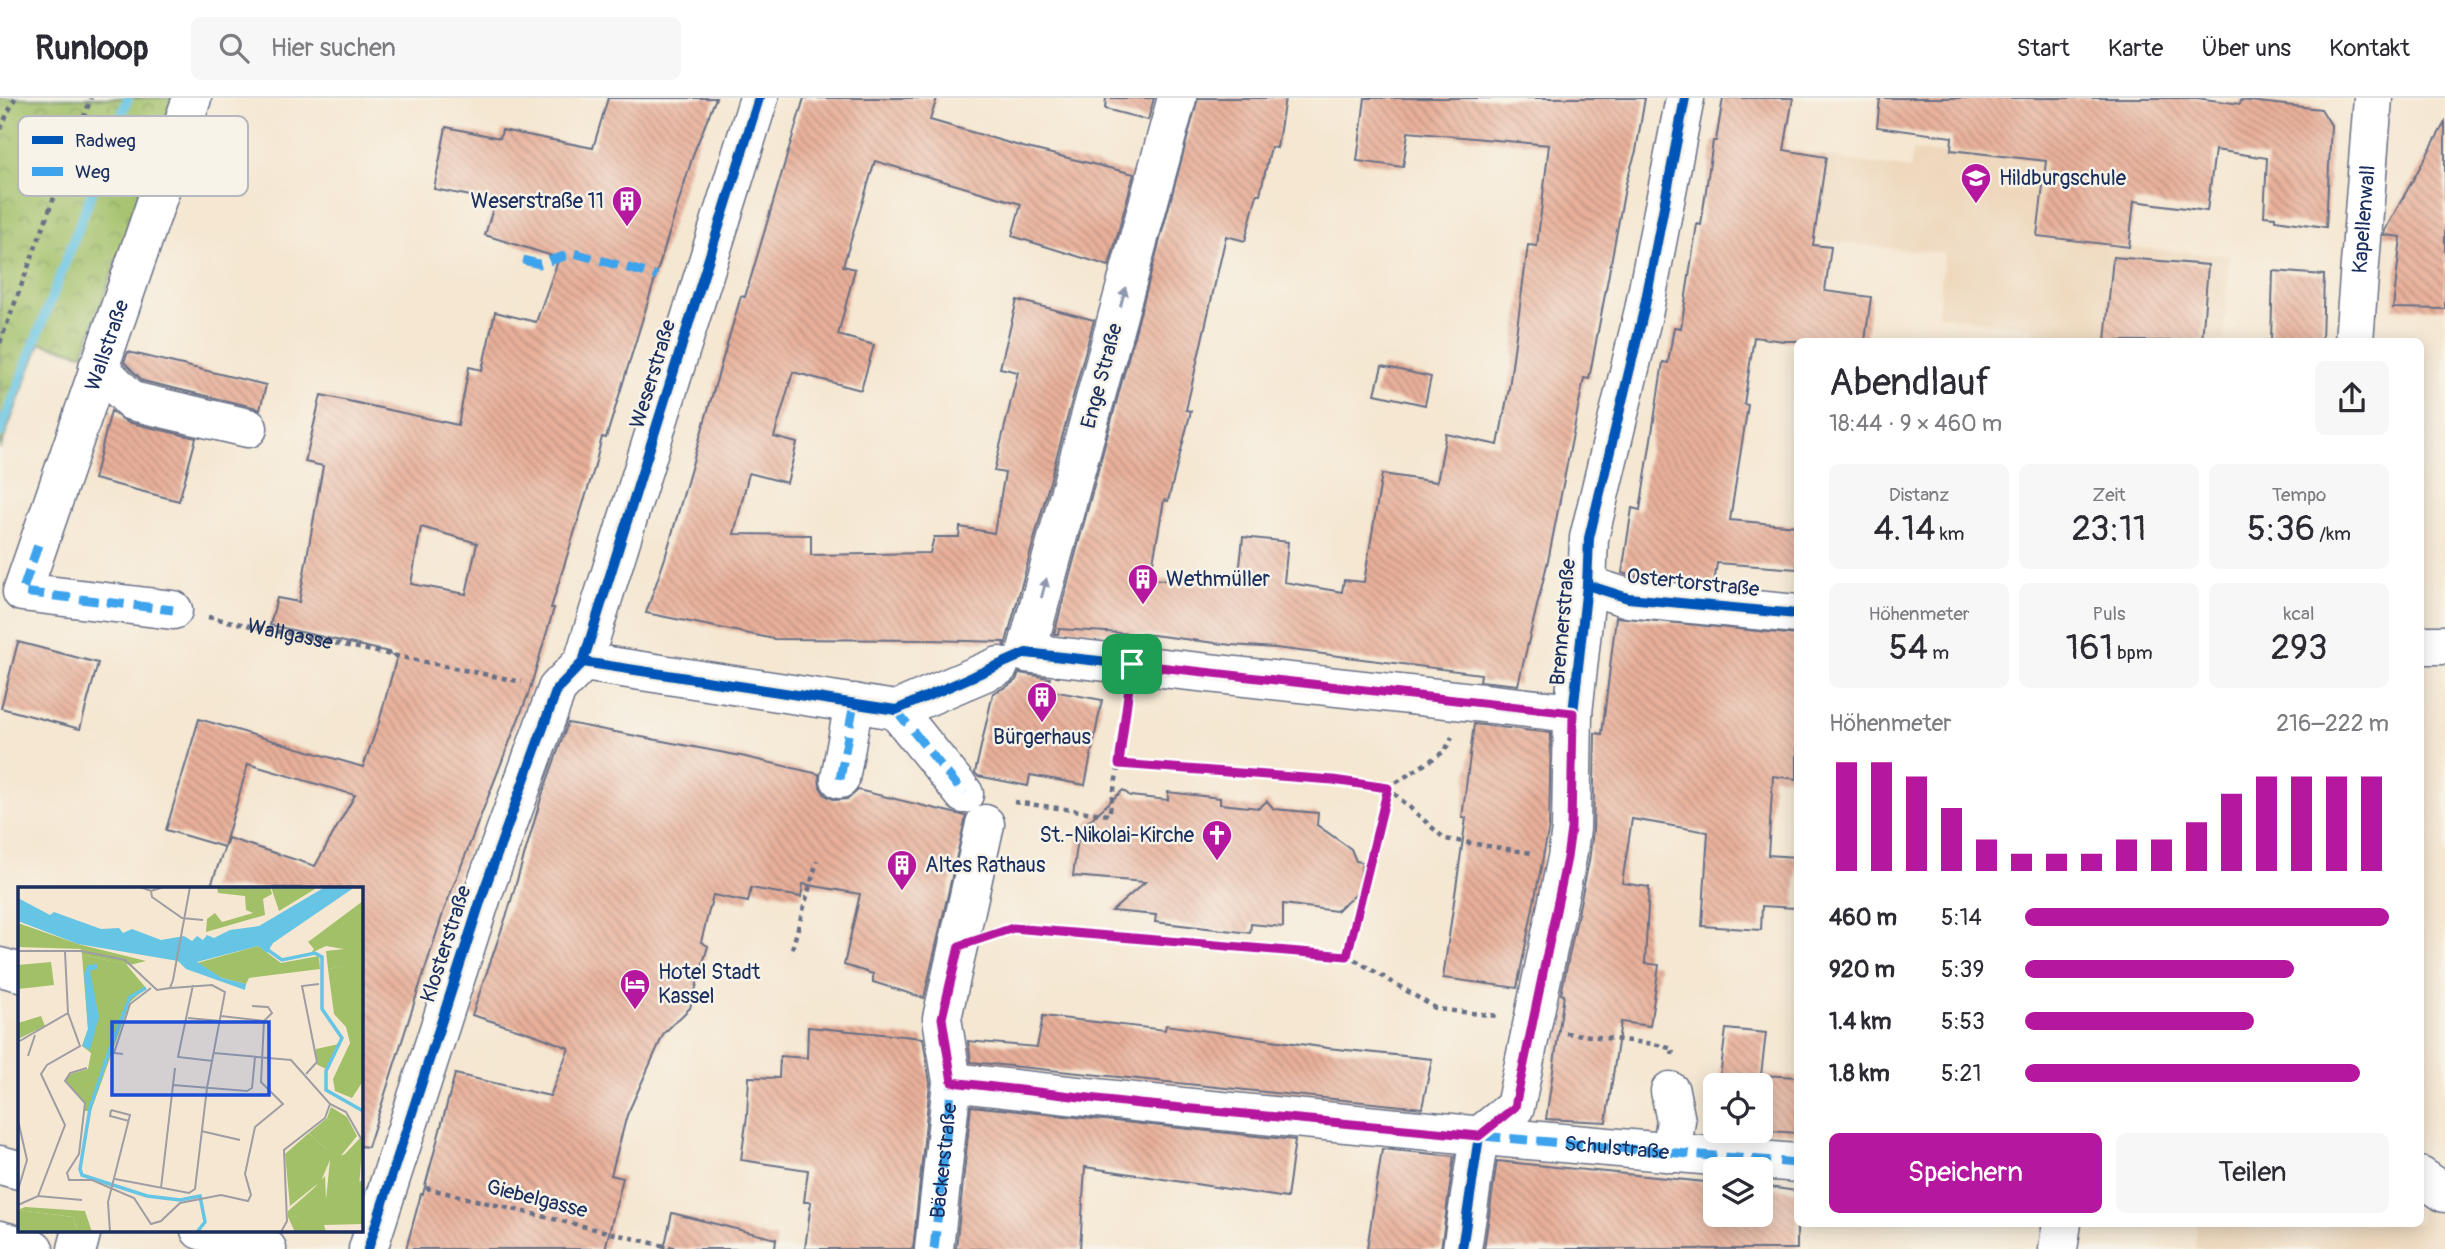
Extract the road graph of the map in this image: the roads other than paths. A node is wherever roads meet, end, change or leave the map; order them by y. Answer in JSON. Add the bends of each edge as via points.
{"nodes":[{"id":1,"x":192,"y":98,"type":"edge"},
{"id":2,"x":759,"y":98,"type":"edge"},
{"id":3,"x":1177,"y":98,"type":"edge"},
{"id":4,"x":1685,"y":98,"type":"edge"},
{"id":5,"x":2373,"y":98,"type":"edge"},
{"id":6,"x":186,"y":116,"type":"edge"},
{"id":7,"x":158,"y":196,"type":"edge"},
{"id":8,"x":2354,"y":338,"type":"edge"},
{"id":9,"x":98,"y":367,"type":"junction"},
{"id":10,"x":247,"y":428,"type":"dead end"},
{"id":11,"x":1587,"y":585,"type":"junction"},
{"id":12,"x":173,"y":610,"type":"road end"},
{"id":13,"x":1794,"y":614,"type":"edge"},
{"id":14,"x":2424,"y":645,"type":"edge"},
{"id":15,"x":2445,"y":645,"type":"edge"},
{"id":16,"x":1013,"y":660,"type":"junction"},
{"id":17,"x":570,"y":675,"type":"junction"},
{"id":18,"x":855,"y":703,"type":"junction"},
{"id":19,"x":896,"y":710,"type":"junction"},
{"id":20,"x":1573,"y":713,"type":"junction"},
{"id":21,"x":840,"y":779,"type":"dead end"},
{"id":22,"x":0,"y":967,"type":"edge"},
{"id":23,"x":18,"y":972,"type":"edge"},
{"id":24,"x":952,"y":1082,"type":"junction"},
{"id":25,"x":1670,"y":1091,"type":"road end"},
{"id":26,"x":1479,"y":1136,"type":"junction"},
{"id":27,"x":1671,"y":1153,"type":"junction"},
{"id":28,"x":1794,"y":1163,"type":"edge"},
{"id":29,"x":0,"y":1165,"type":"edge"},
{"id":30,"x":18,"y":1170,"type":"edge"},
{"id":31,"x":2424,"y":1179,"type":"edge"},
{"id":32,"x":2445,"y":1193,"type":"edge"},
{"id":33,"x":2061,"y":1227,"type":"edge"},
{"id":34,"x":81,"y":1232,"type":"edge"},
{"id":35,"x":207,"y":1232,"type":"edge"},
{"id":36,"x":0,"y":1240,"type":"edge"},
{"id":37,"x":34,"y":1249,"type":"edge"},
{"id":38,"x":77,"y":1249,"type":"edge"},
{"id":39,"x":267,"y":1249,"type":"edge"},
{"id":40,"x":368,"y":1249,"type":"edge"},
{"id":41,"x":934,"y":1249,"type":"edge"},
{"id":42,"x":1462,"y":1249,"type":"edge"},
{"id":43,"x":2058,"y":1249,"type":"edge"}],
"edges":[{"from":1,"to":6,"type":"street","name":"Wallstraße"},
{"from":2,"to":17,"type":"street","name":"Weserstraße"},
{"from":16,"to":3,"type":"street","name":"Enge Straße","one_way":true},
{"from":4,"to":11,"type":"street","name":"Brennerstraße","via":[[1644,310],[1589,538]]},
{"from":5,"to":8,"type":"street","name":"Kapellenwall"},
{"from":7,"to":9,"type":"street","name":"Wallstraße"},
{"from":9,"to":10,"type":"street","via":[[131,401]]},
{"from":9,"to":12,"type":"street","name":"Wallstraße","via":[[22,592]]},
{"from":11,"to":13,"type":"street","name":"Ostertorstraße","via":[[1628,598]]},
{"from":11,"to":20,"type":"street","name":"Brennerstraße"},
{"from":14,"to":15,"type":"street"},
{"from":16,"to":19,"type":"street"},
{"from":16,"to":20,"type":"street","via":[[1132,664]]},
{"from":17,"to":18,"type":"street"},
{"from":17,"to":40,"type":"street","name":"Klosterstraße","via":[[482,896]]},
{"from":18,"to":19,"type":"street"},
{"from":18,"to":21,"type":"street"},
{"from":19,"to":24,"type":"street","name":"Bäckerstraße","via":[[986,806],[942,1018]]},
{"from":20,"to":26,"type":"street","name":"Brennerstraße","via":[[1567,858],[1515,1107]]},
{"from":22,"to":23,"type":"street"},
{"from":24,"to":26,"type":"street","name":"Schulstraße"},
{"from":24,"to":41,"type":"street","name":"Bäckerstraße"},
{"from":25,"to":27,"type":"street","via":[[1676,1121]]},
{"from":26,"to":27,"type":"street","name":"Schulstraße"},
{"from":26,"to":42,"type":"street"},
{"from":27,"to":28,"type":"street","name":"Schulstraße"},
{"from":29,"to":30,"type":"street"},
{"from":31,"to":32,"type":"street"},
{"from":33,"to":43,"type":"street"},
{"from":34,"to":38,"type":"street"},
{"from":35,"to":39,"type":"street"},
{"from":36,"to":37,"type":"street"}]}
